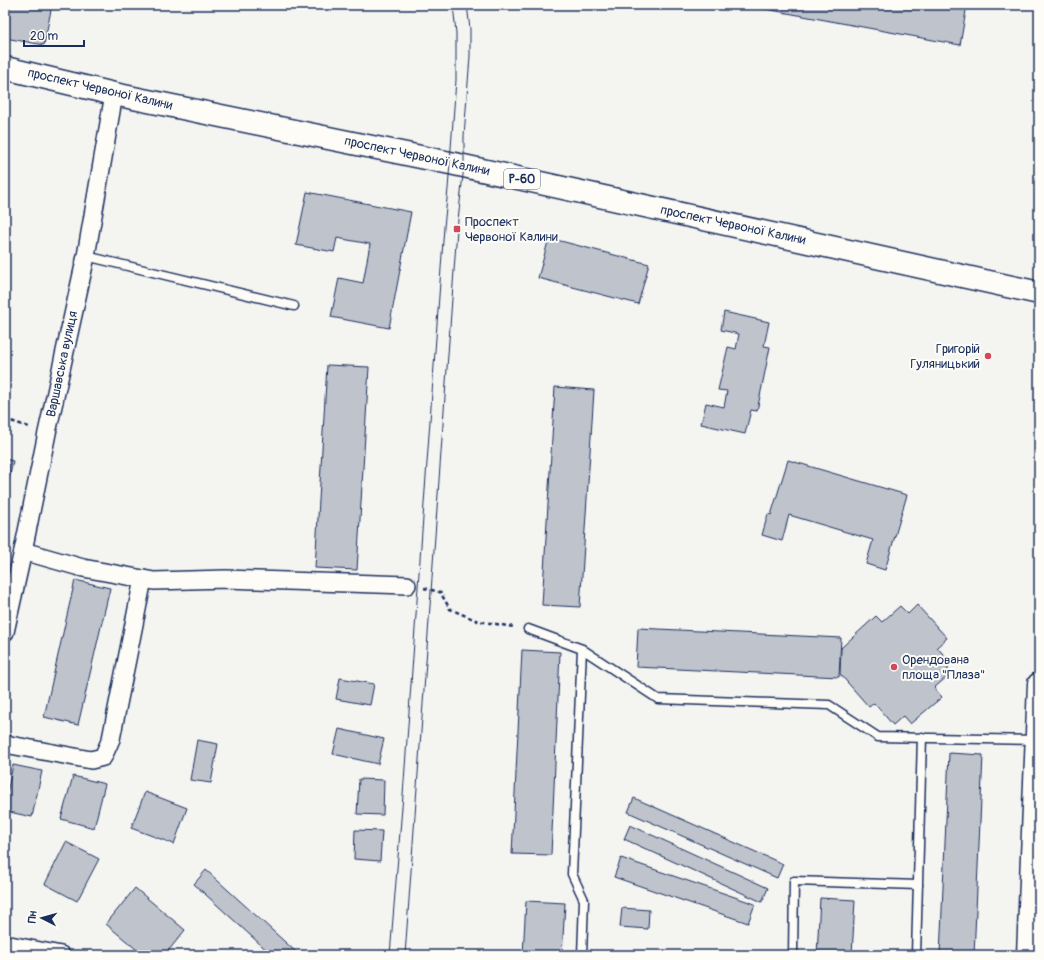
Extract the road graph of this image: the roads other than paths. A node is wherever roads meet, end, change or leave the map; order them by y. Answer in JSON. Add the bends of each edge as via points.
{"nodes":[{"id":1,"x":5,"y":68,"type":"edge"},
{"id":2,"x":114,"y":94,"type":"junction"},
{"id":3,"x":86,"y":256,"type":"junction"},
{"id":4,"x":1039,"y":293,"type":"edge"},
{"id":5,"x":294,"y":306,"type":"dead end"},
{"id":6,"x":23,"y":551,"type":"junction"},
{"id":7,"x":143,"y":579,"type":"junction"},
{"id":8,"x":407,"y":585,"type":"road end"},
{"id":9,"x":528,"y":629,"type":"road end"},
{"id":10,"x":5,"y":632,"type":"edge"},
{"id":11,"x":582,"y":649,"type":"junction"},
{"id":12,"x":1039,"y":684,"type":"edge"},
{"id":13,"x":922,"y":737,"type":"junction"},
{"id":14,"x":1037,"y":740,"type":"junction"},
{"id":15,"x":5,"y":744,"type":"edge"},
{"id":16,"x":918,"y":885,"type":"junction"},
{"id":17,"x":5,"y":944,"type":"edge"},
{"id":18,"x":61,"y":955,"type":"edge"},
{"id":19,"x":582,"y":955,"type":"edge"},
{"id":20,"x":793,"y":955,"type":"edge"},
{"id":21,"x":916,"y":955,"type":"edge"},
{"id":22,"x":1028,"y":955,"type":"edge"}],
"edges":[{"from":1,"to":2,"type":"main road","name":"проспект Червоної Калини","number":"Р-60"},
{"from":2,"to":3,"type":"street","name":"Варшавська вулиця"},
{"from":2,"to":4,"type":"main road","name":"проспект Червоної Калини","number":"Р-60","via":[[450,163]]},
{"from":3,"to":5,"type":"lane"},
{"from":3,"to":6,"type":"street","name":"Варшавська вулиця"},
{"from":6,"to":7,"type":"street","via":[[83,568]]},
{"from":6,"to":10,"type":"street","name":"Варшавська вулиця"},
{"from":7,"to":8,"type":"street"},
{"from":7,"to":15,"type":"street","via":[[111,739],[103,757],[91,760]]},
{"from":9,"to":11,"type":"lane"},
{"from":11,"to":13,"type":"lane","via":[[658,699],[829,705],[878,736]]},
{"from":11,"to":19,"type":"lane","via":[[572,874],[584,900]]},
{"from":12,"to":14,"type":"main road"},
{"from":13,"to":14,"type":"lane"},
{"from":13,"to":16,"type":"lane"},
{"from":14,"to":22,"type":"main road"},
{"from":16,"to":20,"type":"lane","via":[[794,881]]},
{"from":16,"to":21,"type":"lane"},
{"from":17,"to":18,"type":"street"}]}
